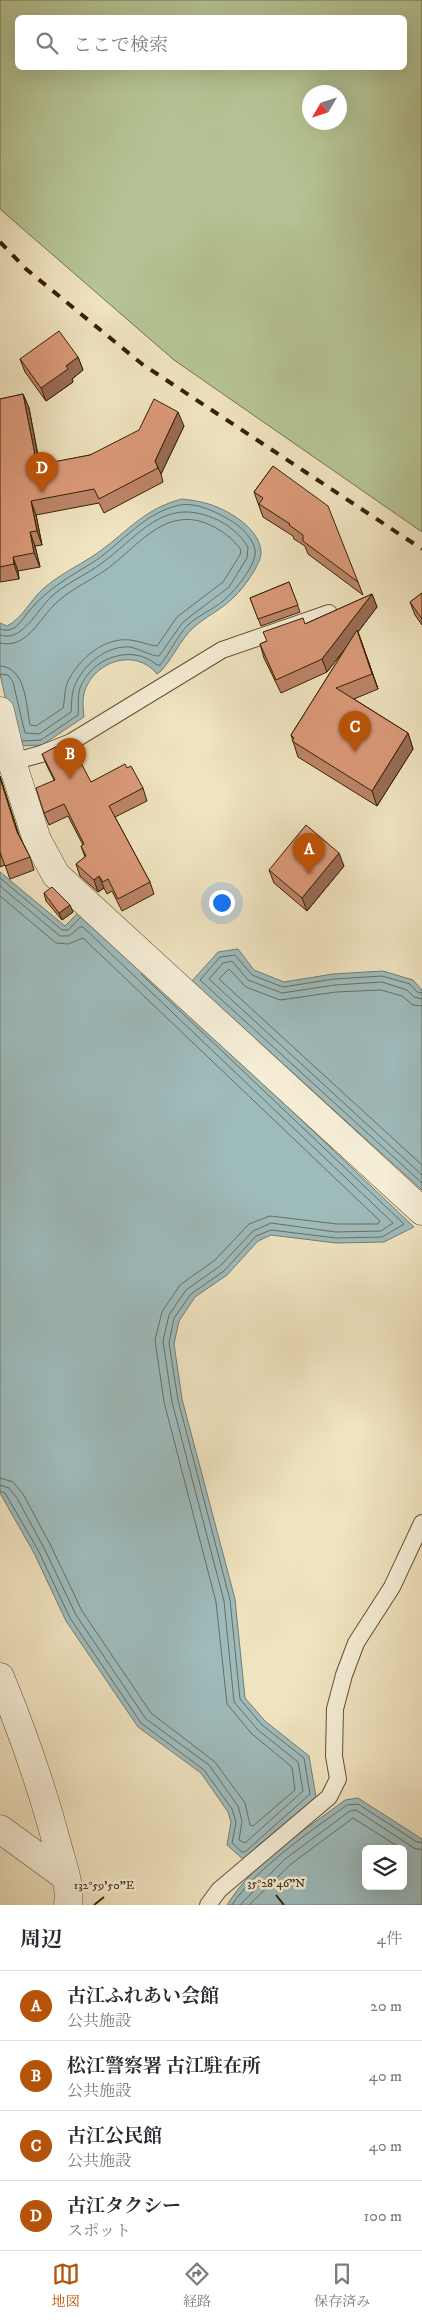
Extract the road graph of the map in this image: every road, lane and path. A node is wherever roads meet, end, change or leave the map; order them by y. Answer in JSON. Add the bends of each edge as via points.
{"nodes":[{"id":1,"x":329,"y":613,"type":"edge"},
{"id":2,"x":0,"y":711,"type":"edge"},
{"id":3,"x":12,"y":762,"type":"junction"},
{"id":4,"x":422,"y":1211,"type":"edge"},
{"id":5,"x":422,"y":1523,"type":"edge"},
{"id":6,"x":0,"y":1677,"type":"edge"},
{"id":7,"x":0,"y":1829,"type":"edge"},
{"id":8,"x":71,"y":1896,"type":"edge"},
{"id":9,"x":208,"y":1905,"type":"edge"}],
"edges":[{"from":1,"to":3,"type":"lane","via":[[222,650],[71,742]]},
{"from":2,"to":3,"type":"street"},
{"from":3,"to":4,"type":"street","via":[[36,840],[56,875]]},
{"from":5,"to":9,"type":"lane","via":[[392,1587],[356,1643],[344,1675],[335,1709],[334,1756],[338,1779],[328,1797],[219,1890]]},
{"from":6,"to":8,"type":"street","via":[[48,1807]]},
{"from":7,"to":8,"type":"street"}]}
